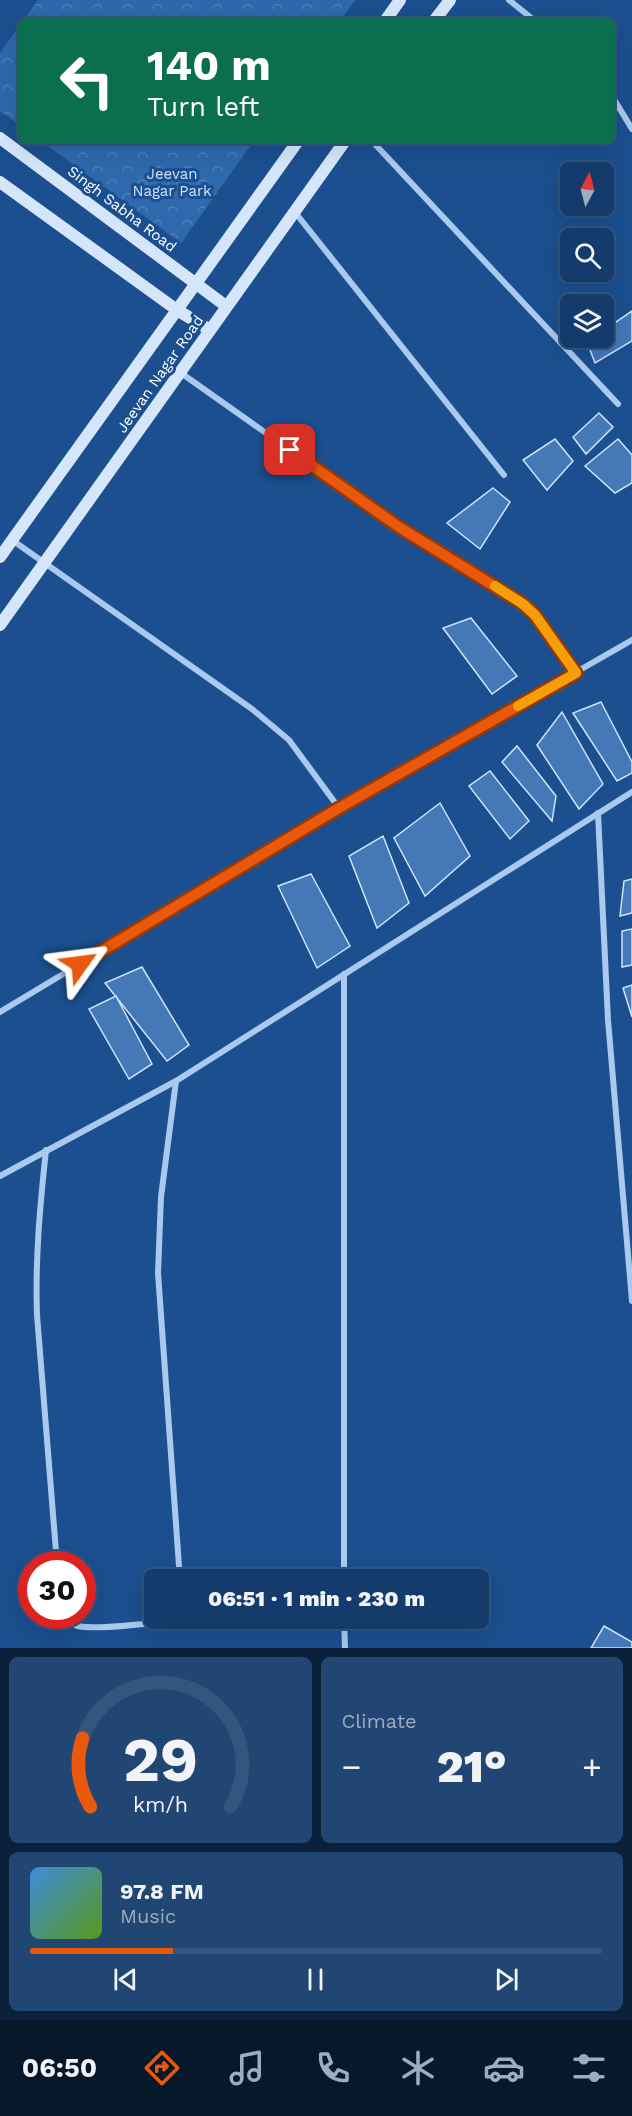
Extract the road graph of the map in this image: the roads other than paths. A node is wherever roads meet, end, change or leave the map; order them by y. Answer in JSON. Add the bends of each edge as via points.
{"nodes":[{"id":1,"x":400,"y":0,"type":"edge"},
{"id":2,"x":450,"y":0,"type":"edge"},
{"id":3,"x":509,"y":0,"type":"edge"},
{"id":4,"x":387,"y":18,"type":"edge"},
{"id":5,"x":436,"y":18,"type":"edge"},
{"id":6,"x":531,"y":18,"type":"edge"},
{"id":7,"x":615,"y":101,"type":"edge"},
{"id":8,"x":632,"y":129,"type":"edge"},
{"id":9,"x":0,"y":138,"type":"edge"},
{"id":10,"x":296,"y":144,"type":"edge"},
{"id":11,"x":343,"y":144,"type":"edge"},
{"id":12,"x":375,"y":144,"type":"edge"},
{"id":13,"x":0,"y":183,"type":"edge"},
{"id":14,"x":294,"y":211,"type":"junction"},
{"id":15,"x":196,"y":283,"type":"junction"},
{"id":16,"x":226,"y":306,"type":"junction"},
{"id":17,"x":177,"y":310,"type":"junction"},
{"id":18,"x":210,"y":330,"type":"junction"},
{"id":19,"x":181,"y":373,"type":"junction"},
{"id":20,"x":618,"y":404,"type":"dead end"},
{"id":21,"x":504,"y":475,"type":"dead end"},
{"id":22,"x":12,"y":540,"type":"junction"},
{"id":23,"x":0,"y":557,"type":"edge"},
{"id":24,"x":44,"y":562,"type":"junction"},
{"id":25,"x":0,"y":625,"type":"edge"},
{"id":26,"x":632,"y":640,"type":"edge"},
{"id":27,"x":576,"y":673,"type":"junction"},
{"id":28,"x":632,"y":792,"type":"edge"},
{"id":29,"x":339,"y":808,"type":"junction"},
{"id":30,"x":598,"y":813,"type":"junction"},
{"id":31,"x":344,"y":974,"type":"junction"},
{"id":32,"x":0,"y":1012,"type":"edge"},
{"id":33,"x":176,"y":1081,"type":"junction"},
{"id":34,"x":46,"y":1150,"type":"junction"},
{"id":35,"x":0,"y":1176,"type":"edge"},
{"id":36,"x":632,"y":1301,"type":"edge"},
{"id":37,"x":56,"y":1551,"type":"edge"},
{"id":38,"x":179,"y":1569,"type":"edge"},
{"id":39,"x":344,"y":1569,"type":"edge"},
{"id":40,"x":144,"y":1624,"type":"edge"},
{"id":41,"x":96,"y":1626,"type":"edge"},
{"id":42,"x":344,"y":1629,"type":"edge"},
{"id":43,"x":345,"y":1648,"type":"edge"}],
"edges":[{"from":1,"to":4,"type":"street"},
{"from":2,"to":5,"type":"street"},
{"from":3,"to":6,"type":"street"},
{"from":7,"to":8,"type":"street"},
{"from":9,"to":15,"type":"street","name":"Singh Sabha Road"},
{"from":10,"to":15,"type":"street","name":"Jeevan Nagar Road"},
{"from":11,"to":14,"type":"street","name":"Jeevan Nagar Road"},
{"from":12,"to":20,"type":"street"},
{"from":13,"to":17,"type":"street"},
{"from":14,"to":16,"type":"street","name":"Jeevan Nagar Road"},
{"from":14,"to":21,"type":"street"},
{"from":15,"to":16,"type":"street","name":"Singh Sabha Road"},
{"from":15,"to":17,"type":"street","name":"Jeevan Nagar Road"},
{"from":16,"to":18,"type":"street","name":"Jeevan Nagar Road"},
{"from":17,"to":18,"type":"street"},
{"from":17,"to":22,"type":"street","name":"Jeevan Nagar Road"},
{"from":18,"to":19,"type":"street","name":"Jeevan Nagar Road"},
{"from":19,"to":24,"type":"street","name":"Jeevan Nagar Road"},
{"from":19,"to":27,"type":"street","via":[[399,527],[523,604]]},
{"from":22,"to":23,"type":"street","name":"Jeevan Nagar Road"},
{"from":22,"to":24,"type":"street"},
{"from":24,"to":25,"type":"street","name":"Jeevan Nagar Road"},
{"from":24,"to":29,"type":"street","via":[[252,709],[289,740]]},
{"from":26,"to":27,"type":"street"},
{"from":27,"to":29,"type":"street"},
{"from":28,"to":30,"type":"street"},
{"from":29,"to":32,"type":"street"},
{"from":30,"to":31,"type":"street"},
{"from":30,"to":36,"type":"street","via":[[608,1020]]},
{"from":31,"to":33,"type":"street"},
{"from":31,"to":39,"type":"street"},
{"from":33,"to":34,"type":"street"},
{"from":33,"to":38,"type":"street","via":[[161,1197],[158,1273]]},
{"from":34,"to":35,"type":"street"},
{"from":34,"to":37,"type":"street","via":[[35,1274]]},
{"from":40,"to":41,"type":"street"},
{"from":42,"to":43,"type":"street"}]}
